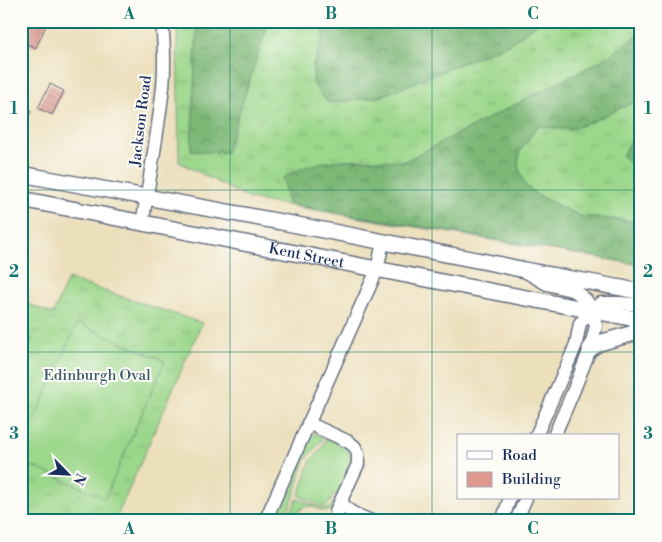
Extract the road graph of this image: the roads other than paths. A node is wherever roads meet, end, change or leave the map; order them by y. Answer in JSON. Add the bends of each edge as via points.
{"nodes":[{"id":1,"x":162,"y":21,"type":"edge"},
{"id":2,"x":21,"y":174,"type":"edge"},
{"id":3,"x":147,"y":198,"type":"junction"},
{"id":4,"x":21,"y":199,"type":"edge"},
{"id":5,"x":142,"y":224,"type":"junction"},
{"id":6,"x":383,"y":242,"type":"junction"},
{"id":7,"x":522,"y":269,"type":"junction"},
{"id":8,"x":377,"y":270,"type":"junction"},
{"id":9,"x":641,"y":292,"type":"edge"},
{"id":10,"x":641,"y":305,"type":"edge"},
{"id":11,"x":592,"y":310,"type":"junction"},
{"id":12,"x":641,"y":320,"type":"edge"},
{"id":13,"x":641,"y":331,"type":"edge"},
{"id":14,"x":590,"y":349,"type":"junction"},
{"id":15,"x":308,"y":423,"type":"junction"},
{"id":16,"x":537,"y":434,"type":"edge"},
{"id":17,"x":555,"y":434,"type":"edge"},
{"id":18,"x":509,"y":500,"type":"edge"},
{"id":19,"x":525,"y":500,"type":"edge"},
{"id":20,"x":342,"y":501,"type":"junction"},
{"id":21,"x":264,"y":521,"type":"edge"},
{"id":22,"x":341,"y":521,"type":"edge"},
{"id":23,"x":371,"y":521,"type":"edge"},
{"id":24,"x":502,"y":521,"type":"edge"},
{"id":25,"x":516,"y":521,"type":"edge"}],
"edges":[{"from":1,"to":3,"type":"street","name":"Jackson Road","via":[[163,86]]},
{"from":2,"to":3,"type":"main road","name":"Kent Street"},
{"from":3,"to":5,"type":"street","name":"Jackson Road"},
{"from":3,"to":6,"type":"main road","name":"Kent Street"},
{"from":4,"to":5,"type":"main road","name":"Kent Street"},
{"from":5,"to":8,"type":"main road","name":"Kent Street"},
{"from":6,"to":7,"type":"main road","name":"Kent Street"},
{"from":6,"to":8,"type":"street"},
{"from":7,"to":9,"type":"main road","name":"Kent Street"},
{"from":7,"to":11,"type":"street","name":"Kent Street","via":[[547,284],[575,291]]},
{"from":8,"to":11,"type":"main road","name":"Kent Street"},
{"from":8,"to":15,"type":"street"},
{"from":10,"to":11,"type":"street","name":"Kent Street","via":[[601,303]]},
{"from":11,"to":12,"type":"main road","name":"Kent Street"},
{"from":11,"to":14,"type":"street","via":[[596,326]]},
{"from":11,"to":16,"type":"street","via":[[580,323],[576,344]]},
{"from":13,"to":14,"type":"main road","via":[[599,343]]},
{"from":14,"to":17,"type":"street"},
{"from":15,"to":20,"type":"street","via":[[349,442],[357,450],[358,464]]},
{"from":15,"to":21,"type":"street"},
{"from":18,"to":24,"type":"street"},
{"from":19,"to":25,"type":"street"},
{"from":20,"to":22,"type":"street","via":[[336,511]]},
{"from":20,"to":23,"type":"street","via":[[347,509]]}]}
